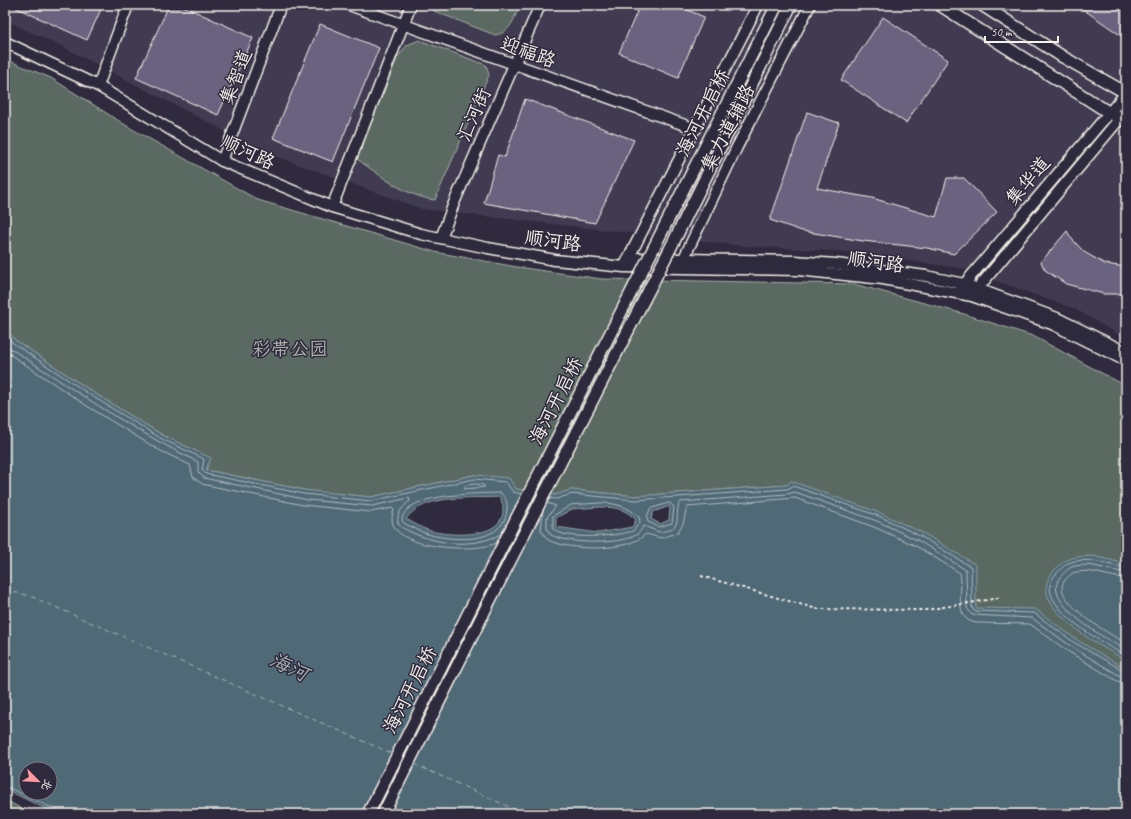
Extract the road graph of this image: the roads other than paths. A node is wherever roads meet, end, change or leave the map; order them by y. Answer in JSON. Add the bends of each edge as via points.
{"nodes":[{"id":1,"x":128,"y":5,"type":"edge"},
{"id":2,"x":281,"y":5,"type":"edge"},
{"id":3,"x":349,"y":5,"type":"edge"},
{"id":4,"x":411,"y":5,"type":"edge"},
{"id":5,"x":540,"y":5,"type":"edge"},
{"id":6,"x":758,"y":5,"type":"edge"},
{"id":7,"x":777,"y":5,"type":"edge"},
{"id":8,"x":790,"y":5,"type":"edge"},
{"id":9,"x":810,"y":5,"type":"edge"},
{"id":10,"x":940,"y":5,"type":"edge"},
{"id":11,"x":982,"y":5,"type":"edge"},
{"id":12,"x":403,"y":24,"type":"junction"},
{"id":13,"x":5,"y":42,"type":"edge"},
{"id":14,"x":515,"y":65,"type":"junction"},
{"id":15,"x":98,"y":86,"type":"junction"},
{"id":16,"x":1126,"y":93,"type":"edge"},
{"id":17,"x":1108,"y":112,"type":"junction"},
{"id":18,"x":1124,"y":116,"type":"edge"},
{"id":19,"x":696,"y":129,"type":"junction"},
{"id":20,"x":222,"y":161,"type":"junction"},
{"id":21,"x":332,"y":207,"type":"junction"},
{"id":22,"x":441,"y":238,"type":"junction"},
{"id":23,"x":627,"y":262,"type":"junction"},
{"id":24,"x":681,"y":263,"type":"junction"},
{"id":25,"x":964,"y":284,"type":"junction"},
{"id":26,"x":974,"y":292,"type":"junction"},
{"id":27,"x":958,"y":293,"type":"junction"},
{"id":28,"x":1126,"y":352,"type":"edge"},
{"id":29,"x":1126,"y":361,"type":"edge"},
{"id":30,"x":368,"y":814,"type":"edge"},
{"id":31,"x":383,"y":814,"type":"edge"}],
"edges":[{"from":1,"to":15,"type":"street"},
{"from":2,"to":20,"type":"street","name":"集智道"},
{"from":3,"to":12,"type":"street","name":"迎福路"},
{"from":4,"to":12,"type":"street"},
{"from":5,"to":14,"type":"street","name":"汇河街"},
{"from":6,"to":19,"type":"street","name":"集力道辅路"},
{"from":7,"to":30,"type":"main road","name":"海河开启桥","bridge":true},
{"from":8,"to":31,"type":"main road","name":"海河开启桥","bridge":true,"via":[[672,245]]},
{"from":9,"to":24,"type":"street","name":"集力道辅路"},
{"from":10,"to":17,"type":"main road"},
{"from":11,"to":16,"type":"main road","via":[[1063,57]]},
{"from":12,"to":14,"type":"street","name":"迎福路"},
{"from":12,"to":21,"type":"street"},
{"from":13,"to":15,"type":"street","name":"顺河路"},
{"from":14,"to":19,"type":"street","name":"迎福路"},
{"from":14,"to":22,"type":"street","name":"汇河街"},
{"from":15,"to":20,"type":"street","name":"顺河路"},
{"from":16,"to":17,"type":"street","name":"集华道"},
{"from":17,"to":18,"type":"main road"},
{"from":17,"to":25,"type":"street","name":"集华道"},
{"from":18,"to":26,"type":"street","name":"集华道"},
{"from":19,"to":23,"type":"street","name":"集力道辅路"},
{"from":20,"to":21,"type":"street","name":"顺河路"},
{"from":21,"to":22,"type":"street","name":"顺河路"},
{"from":22,"to":23,"type":"street","name":"顺河路","via":[[556,260]]},
{"from":23,"to":24,"type":"street","name":"顺河路"},
{"from":24,"to":25,"type":"street","name":"顺河路","via":[[836,264],[926,276]]},
{"from":24,"to":27,"type":"street","name":"顺河路","via":[[798,270],[883,279]]},
{"from":25,"to":26,"type":"street","name":"顺河路"},
{"from":25,"to":27,"type":"street","name":"集华道"},
{"from":26,"to":27,"type":"street","name":"顺河路"},
{"from":26,"to":28,"type":"street","name":"顺河路","via":[[1057,318]]},
{"from":26,"to":29,"type":"street","name":"顺河路","via":[[1052,324]]}]}
